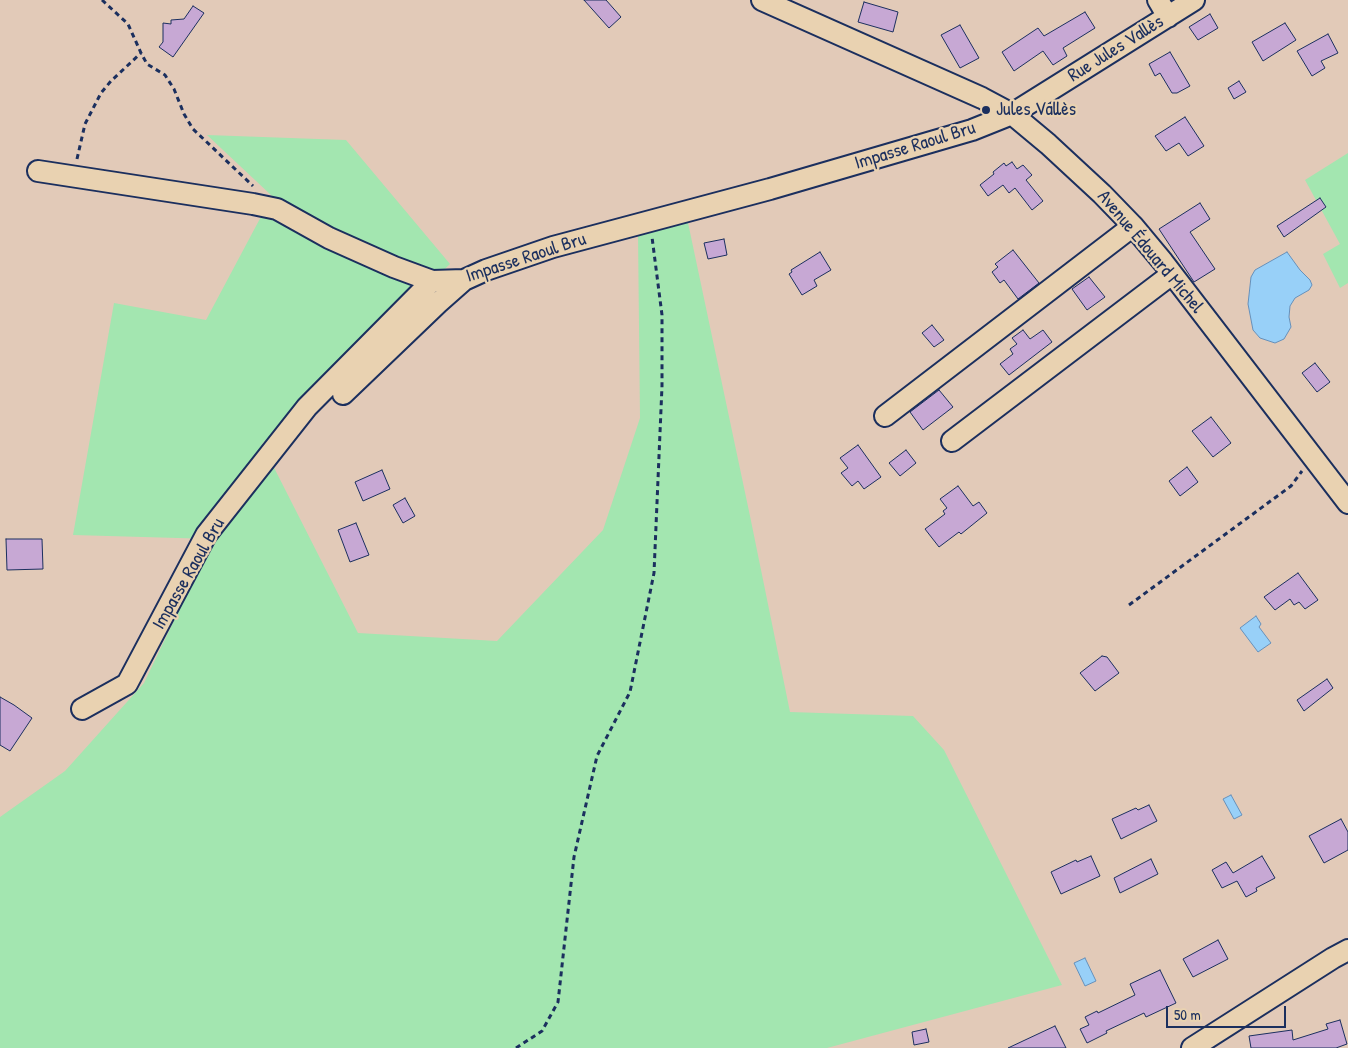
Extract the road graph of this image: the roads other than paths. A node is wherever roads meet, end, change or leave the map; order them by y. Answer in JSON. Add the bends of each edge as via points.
{"nodes":[{"id":1,"x":762,"y":0,"type":"edge"},
{"id":2,"x":1194,"y":0,"type":"edge"},
{"id":3,"x":1163,"y":8,"type":"edge"},
{"id":4,"x":1012,"y":114,"type":"junction"},
{"id":5,"x":38,"y":171,"type":"dead end"},
{"id":6,"x":1133,"y":226,"type":"junction"},
{"id":7,"x":1172,"y":274,"type":"junction"},
{"id":8,"x":464,"y":280,"type":"junction"},
{"id":9,"x":432,"y":281,"type":"junction"},
{"id":10,"x":343,"y":394,"type":"dead end"},
{"id":11,"x":885,"y":416,"type":"dead end"},
{"id":12,"x":952,"y":441,"type":"dead end"},
{"id":13,"x":1348,"y":504,"type":"edge"},
{"id":14,"x":82,"y":709,"type":"dead end"},
{"id":15,"x":1348,"y":950,"type":"edge"},
{"id":16,"x":1192,"y":1048,"type":"edge"}],
"edges":[{"from":1,"to":4,"type":"street","name":"Avenue Édouard Michel"},
{"from":2,"to":3,"type":"street","name":"Rue Jules Vallès"},
{"from":3,"to":4,"type":"street","name":"Rue Jules Vallès"},
{"from":4,"to":6,"type":"street","name":"Avenue Édouard Michel"},
{"from":4,"to":8,"type":"street","name":"Impasse Raoul Bru","via":[[972,130],[770,189],[553,247]]},
{"from":5,"to":9,"type":"street","via":[[277,209],[329,238]]},
{"from":6,"to":7,"type":"street","name":"Avenue Édouard Michel"},
{"from":6,"to":11,"type":"street"},
{"from":7,"to":12,"type":"street"},
{"from":7,"to":13,"type":"street","name":"Avenue Édouard Michel"},
{"from":8,"to":9,"type":"street","name":"Impasse Raoul Bru"},
{"from":8,"to":10,"type":"street"},
{"from":9,"to":14,"type":"street","name":"Impasse Raoul Bru","via":[[306,407],[206,535],[127,684]]},
{"from":15,"to":16,"type":"street"}]}
